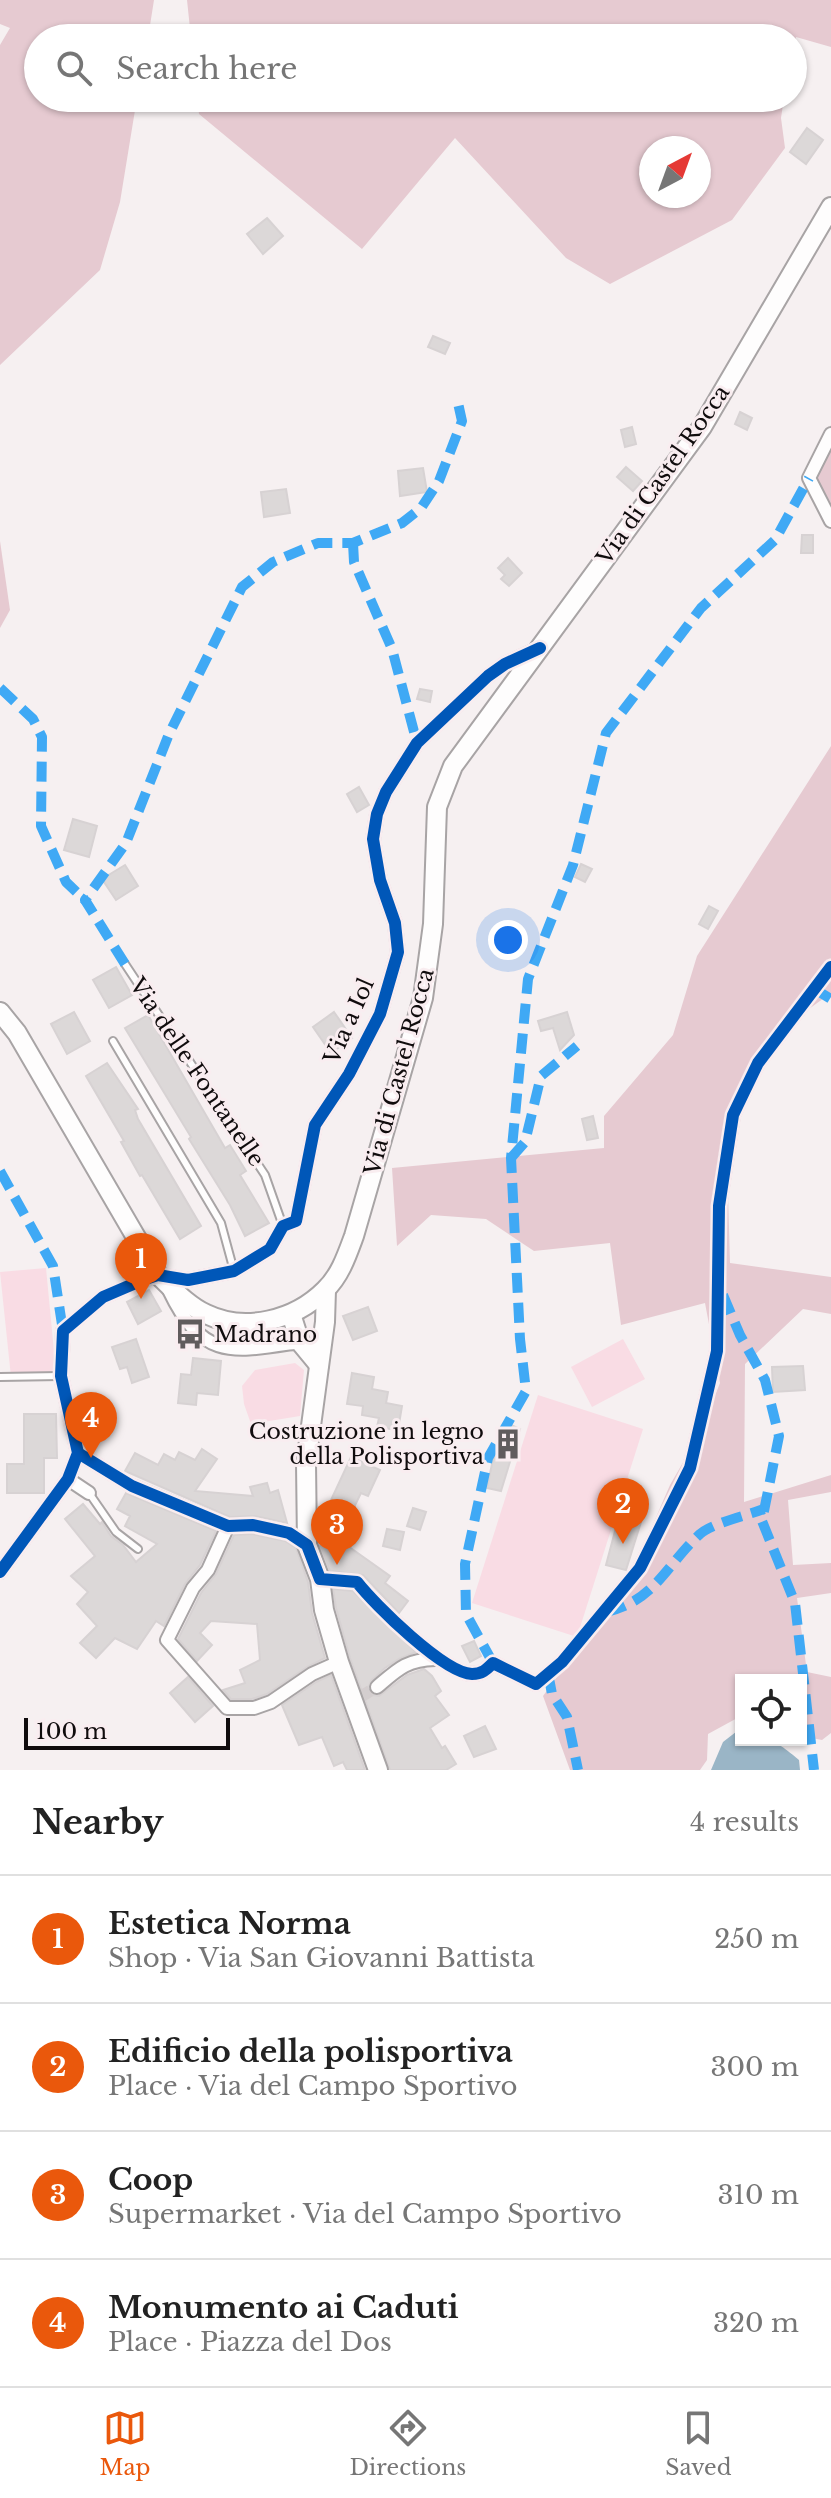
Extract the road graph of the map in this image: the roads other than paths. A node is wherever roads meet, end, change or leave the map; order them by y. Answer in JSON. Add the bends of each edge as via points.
{"nodes":[{"id":1,"x":831,"y":207,"type":"edge"},
{"id":2,"x":831,"y":434,"type":"edge"},
{"id":3,"x":831,"y":521,"type":"edge"},
{"id":4,"x":540,"y":648,"type":"junction"},
{"id":5,"x":125,"y":964,"type":"dead end"},
{"id":6,"x":831,"y":967,"type":"edge"},
{"id":7,"x":0,"y":1012,"type":"edge"},
{"id":8,"x":113,"y":1041,"type":"dead end"},
{"id":9,"x":283,"y":1226,"type":"junction"},
{"id":10,"x":234,"y":1271,"type":"junction"},
{"id":11,"x":162,"y":1279,"type":"junction"},
{"id":12,"x":326,"y":1290,"type":"junction"},
{"id":13,"x":291,"y":1314,"type":"junction"},
{"id":14,"x":300,"y":1342,"type":"junction"},
{"id":15,"x":319,"y":1365,"type":"junction"},
{"id":16,"x":61,"y":1376,"type":"junction"},
{"id":17,"x":0,"y":1377,"type":"edge"},
{"id":18,"x":78,"y":1453,"type":"junction"},
{"id":19,"x":68,"y":1479,"type":"junction"},
{"id":20,"x":89,"y":1493,"type":"joint"},
{"id":21,"x":228,"y":1526,"type":"junction"},
{"id":22,"x":307,"y":1545,"type":"junction"},
{"id":23,"x":138,"y":1549,"type":"dead end"},
{"id":24,"x":0,"y":1572,"type":"edge"},
{"id":25,"x":320,"y":1579,"type":"junction"},
{"id":26,"x":435,"y":1659,"type":"junction"},
{"id":27,"x":339,"y":1662,"type":"junction"},
{"id":28,"x":377,"y":1687,"type":"tunnel mouth"},
{"id":29,"x":378,"y":1770,"type":"edge"}],
"edges":[{"from":1,"to":4,"type":"main road","name":"Via di Castel Rocca","via":[[702,427]]},
{"from":2,"to":3,"type":"street","via":[[809,478]]},
{"from":4,"to":9,"type":"street","name":"Via a Iol","via":[[488,676],[417,743],[386,792],[373,839],[398,952],[380,1014],[315,1125],[296,1221]]},
{"from":4,"to":12,"type":"main road","name":"Via di Castel Rocca","via":[[453,766],[437,807],[433,924],[423,998],[354,1236]]},
{"from":5,"to":9,"type":"lane","name":"Via delle Fontanelle","via":[[265,1175]]},
{"from":6,"to":26,"type":"street","via":[[758,1063],[733,1115],[719,1206],[717,1351],[690,1468],[640,1568],[562,1662],[536,1684],[493,1663],[484,1672],[469,1674]]},
{"from":7,"to":11,"type":"main road","name":"Via di Castel Rocca"},
{"from":8,"to":10,"type":"lane","via":[[221,1223]]},
{"from":9,"to":10,"type":"street","name":"Via a Iol","via":[[270,1249]]},
{"from":10,"to":11,"type":"street","name":"Via a Iol"},
{"from":11,"to":13,"type":"main road","name":"Via di Castel Rocca","via":[[187,1302],[218,1319],[256,1323]]},
{"from":11,"to":14,"type":"street","name":"Via di Castel Rocca","via":[[181,1315],[219,1346],[239,1351]]},
{"from":11,"to":16,"type":"street","via":[[103,1297],[73,1321],[63,1331]]},
{"from":12,"to":13,"type":"main road","name":"Via di Castel Rocca"},
{"from":12,"to":15,"type":"main road"},
{"from":13,"to":14,"type":"main road"},
{"from":14,"to":15,"type":"main road"},
{"from":15,"to":22,"type":"main road","via":[[306,1463]]},
{"from":16,"to":17,"type":"lane"},
{"from":16,"to":18,"type":"street"},
{"from":18,"to":19,"type":"street"},
{"from":18,"to":21,"type":"street","via":[[132,1486]]},
{"from":19,"to":20,"type":"street"},
{"from":19,"to":24,"type":"street"},
{"from":20,"to":23,"type":"lane","via":[[116,1532]]},
{"from":21,"to":22,"type":"street","via":[[289,1533]]},
{"from":21,"to":27,"type":"street","via":[[167,1640],[227,1708],[271,1702]]},
{"from":22,"to":25,"type":"main road"},
{"from":25,"to":26,"type":"street","via":[[357,1582]]},
{"from":25,"to":27,"type":"main road"},
{"from":26,"to":28,"type":"street","via":[[398,1668]]},
{"from":27,"to":29,"type":"main road","via":[[357,1699]]}]}
